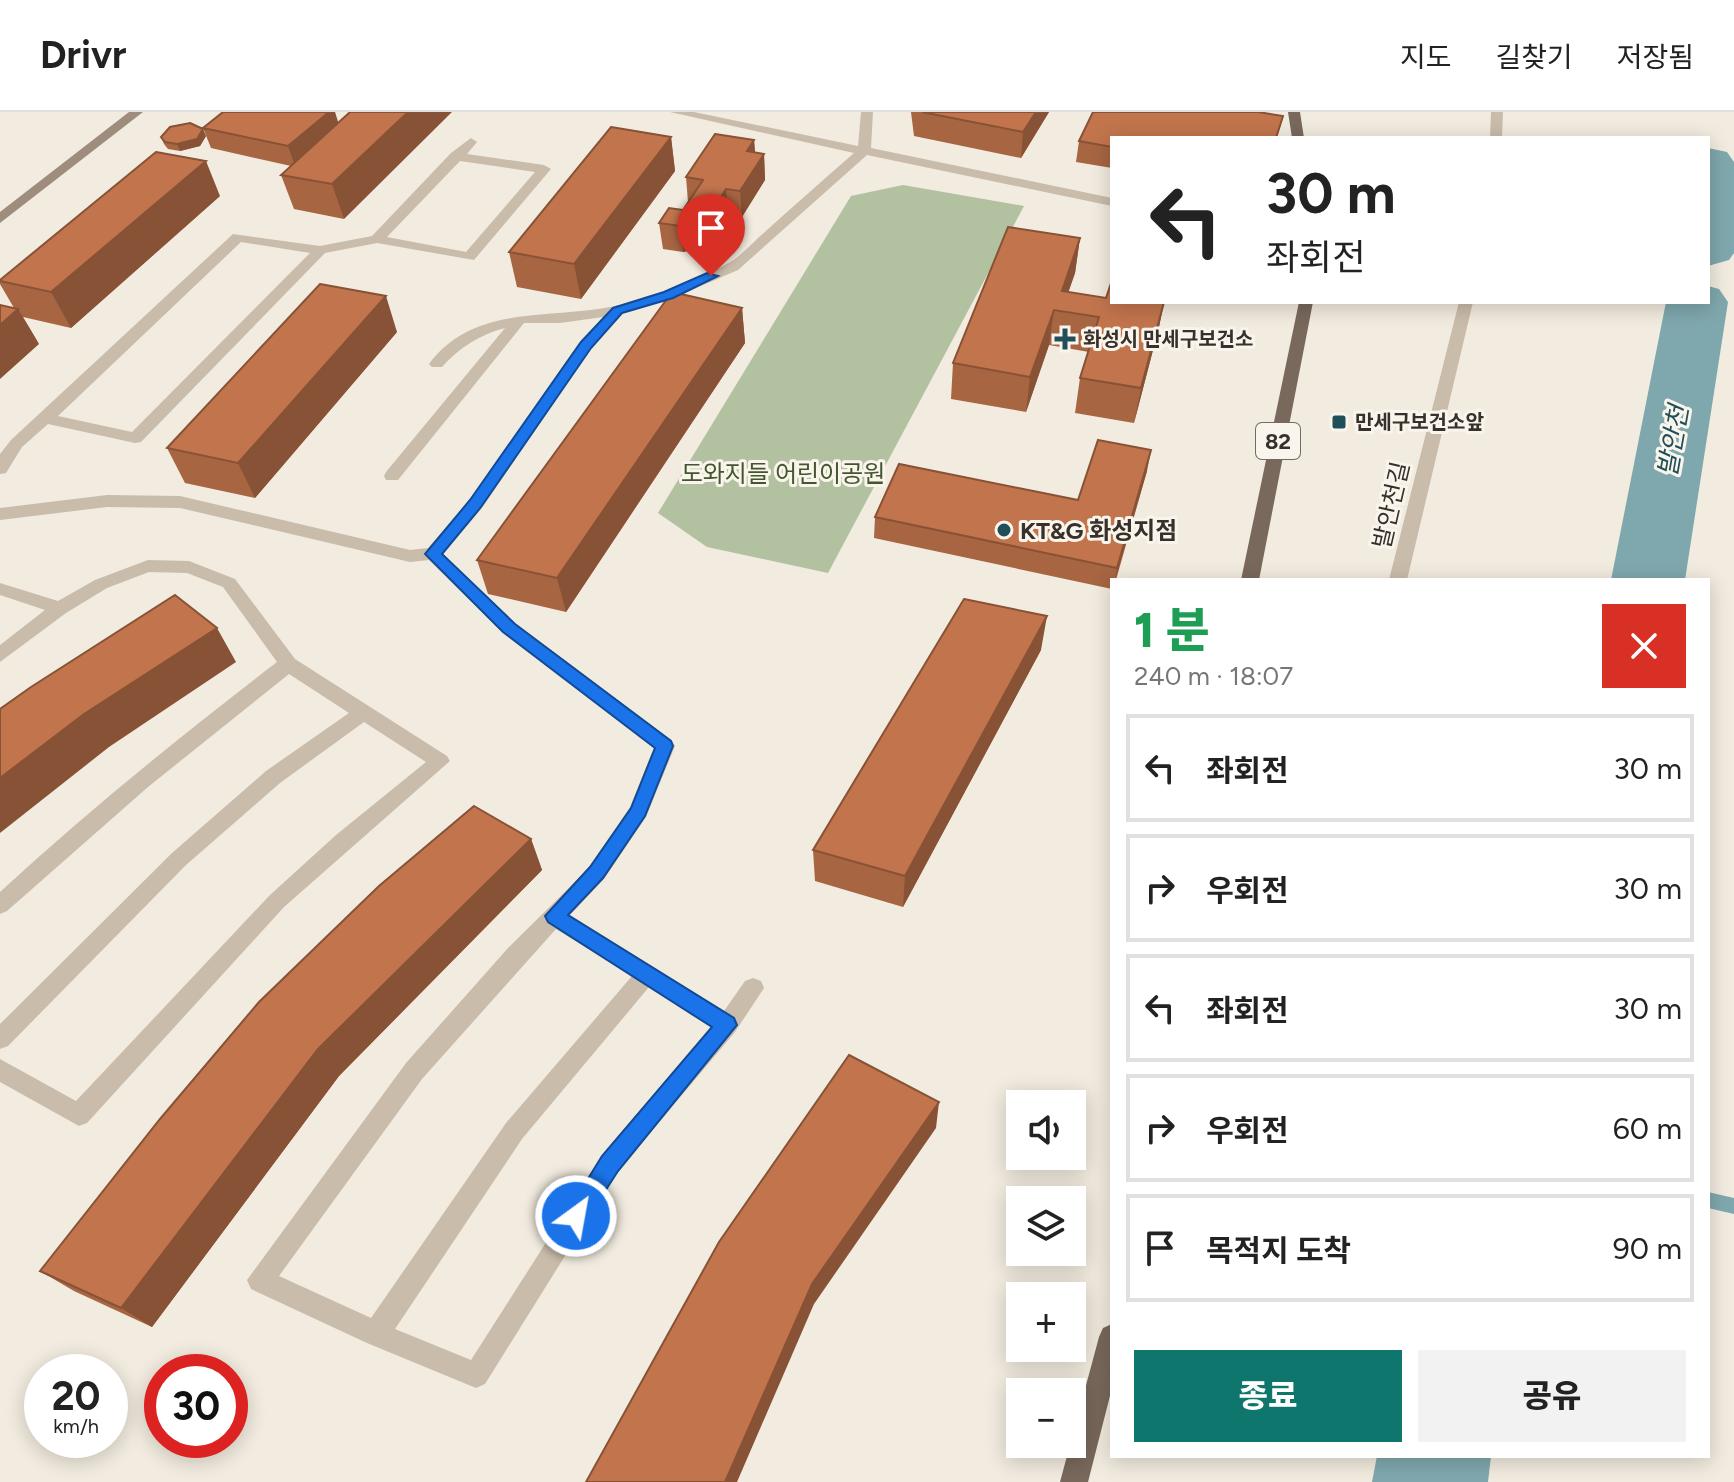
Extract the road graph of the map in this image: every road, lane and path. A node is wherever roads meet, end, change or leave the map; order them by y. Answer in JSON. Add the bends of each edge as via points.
{"nodes":[{"id":1,"x":137,"y":112,"type":"edge"},
{"id":2,"x":676,"y":112,"type":"edge"},
{"id":3,"x":867,"y":112,"type":"edge"},
{"id":4,"x":1294,"y":112,"type":"edge"},
{"id":5,"x":1497,"y":112,"type":"edge"},
{"id":6,"x":1298,"y":136,"type":"edge"},
{"id":7,"x":1496,"y":136,"type":"edge"},
{"id":8,"x":471,"y":142,"type":"dead end"},
{"id":9,"x":864,"y":151,"type":"junction"},
{"id":10,"x":456,"y":156,"type":"junction"},
{"id":11,"x":1110,"y":202,"type":"edge"},
{"id":12,"x":0,"y":219,"type":"edge"},
{"id":13,"x":377,"y":239,"type":"junction"},
{"id":14,"x":320,"y":250,"type":"junction"},
{"id":15,"x":1306,"y":304,"type":"edge"},
{"id":16,"x":1466,"y":304,"type":"edge"},
{"id":17,"x":617,"y":310,"type":"junction"},
{"id":18,"x":520,"y":319,"type":"junction"},
{"id":19,"x":437,"y":364,"type":"dead end"},
{"id":20,"x":45,"y":418,"type":"junction"},
{"id":21,"x":0,"y":469,"type":"edge"},
{"id":22,"x":392,"y":476,"type":"dead end"},
{"id":23,"x":0,"y":514,"type":"edge"},
{"id":24,"x":433,"y":554,"type":"junction"},
{"id":25,"x":1250,"y":578,"type":"edge"},
{"id":26,"x":1398,"y":578,"type":"edge"},
{"id":27,"x":0,"y":589,"type":"edge"},
{"id":28,"x":60,"y":608,"type":"junction"},
{"id":29,"x":0,"y":655,"type":"edge"},
{"id":30,"x":288,"y":664,"type":"junction"},
{"id":31,"x":364,"y":712,"type":"junction"},
{"id":32,"x":0,"y":905,"type":"edge"},
{"id":33,"x":554,"y":916,"type":"junction"},
{"id":34,"x":647,"y":974,"type":"junction"},
{"id":35,"x":753,"y":988,"type":"dead end"},
{"id":36,"x":727,"y":1025,"type":"junction"},
{"id":37,"x":0,"y":1039,"type":"edge"},
{"id":38,"x":0,"y":1070,"type":"edge"},
{"id":39,"x":376,"y":1334,"type":"junction"},
{"id":40,"x":1110,"y":1345,"type":"edge"},
{"id":41,"x":1074,"y":1482,"type":"edge"}],
"edges":[{"from":1,"to":12,"type":"street"},
{"from":2,"to":9,"type":"street"},
{"from":3,"to":9,"type":"street"},
{"from":4,"to":6,"type":"main road"},
{"from":5,"to":7,"type":"street"},
{"from":8,"to":10,"type":"street"},
{"from":9,"to":11,"type":"street"},
{"from":9,"to":17,"type":"street","via":[[733,267]]},
{"from":10,"to":13,"type":"street"},
{"from":10,"to":13,"type":"street","via":[[544,169],[469,257]]},
{"from":13,"to":14,"type":"street"},
{"from":14,"to":20,"type":"street","via":[[238,237]]},
{"from":14,"to":20,"type":"street","via":[[135,438]]},
{"from":15,"to":25,"type":"main road","number":"82"},
{"from":16,"to":26,"type":"street","name":"발안천길"},
{"from":17,"to":18,"type":"street"},
{"from":17,"to":24,"type":"street","via":[[586,345],[476,504]]},
{"from":18,"to":19,"type":"street","via":[[452,346]]},
{"from":18,"to":22,"type":"street"},
{"from":20,"to":21,"type":"street","via":[[4,458]]},
{"from":23,"to":24,"type":"street","via":[[107,501],[180,502],[410,556]]},
{"from":24,"to":33,"type":"street","via":[[509,628],[665,746],[639,811],[597,873]]},
{"from":27,"to":28,"type":"street"},
{"from":28,"to":29,"type":"street"},
{"from":28,"to":30,"type":"street","via":[[148,566],[189,567],[229,583]]},
{"from":30,"to":31,"type":"street"},
{"from":30,"to":32,"type":"street","via":[[175,751]]},
{"from":31,"to":37,"type":"street","via":[[273,777],[179,859]]},
{"from":31,"to":38,"type":"street","via":[[440,761],[277,901],[79,1115]]},
{"from":33,"to":34,"type":"street"},
{"from":33,"to":39,"type":"street","via":[[414,1071],[260,1280]]},
{"from":34,"to":36,"type":"street"},
{"from":34,"to":39,"type":"street","via":[[514,1131]]},
{"from":35,"to":36,"type":"street"},
{"from":36,"to":39,"type":"street","via":[[610,1163],[476,1375]]},
{"from":40,"to":41,"type":"main road"}]}
